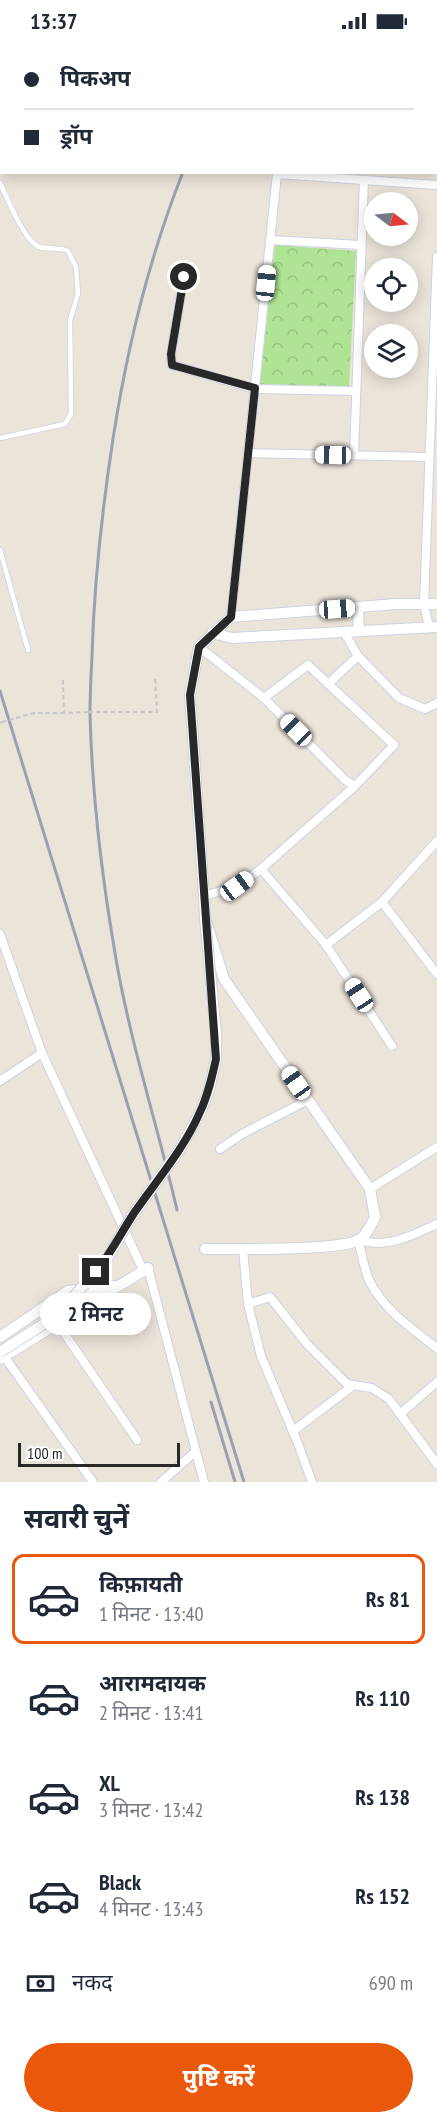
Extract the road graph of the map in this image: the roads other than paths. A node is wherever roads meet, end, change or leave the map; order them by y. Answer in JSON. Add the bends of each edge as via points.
{"nodes":[{"id":1,"x":329,"y":175,"type":"edge"},
{"id":2,"x":364,"y":180,"type":"junction"},
{"id":3,"x":0,"y":183,"type":"edge"},
{"id":4,"x":437,"y":186,"type":"edge"},
{"id":5,"x":270,"y":240,"type":"junction"},
{"id":6,"x":362,"y":245,"type":"junction"},
{"id":7,"x":437,"y":257,"type":"edge"},
{"id":8,"x":184,"y":277,"type":"dead end"},
{"id":9,"x":436,"y":290,"type":"edge"},
{"id":10,"x":434,"y":364,"type":"edge"},
{"id":11,"x":255,"y":388,"type":"junction"},
{"id":12,"x":356,"y":392,"type":"junction"},
{"id":13,"x":0,"y":438,"type":"edge"},
{"id":14,"x":248,"y":453,"type":"junction"},
{"id":15,"x":354,"y":455,"type":"junction"},
{"id":16,"x":429,"y":457,"type":"junction"},
{"id":17,"x":0,"y":550,"type":"edge"},
{"id":18,"x":424,"y":604,"type":"junction"},
{"id":19,"x":437,"y":604,"type":"edge"},
{"id":20,"x":358,"y":607,"type":"junction"},
{"id":21,"x":231,"y":617,"type":"junction"},
{"id":22,"x":433,"y":627,"type":"edge"},
{"id":23,"x":359,"y":631,"type":"junction"},
{"id":24,"x":344,"y":632,"type":"junction"},
{"id":25,"x":212,"y":633,"type":"junction"},
{"id":26,"x":232,"y":638,"type":"junction"},
{"id":27,"x":199,"y":647,"type":"junction"},
{"id":28,"x":28,"y":650,"type":"dead end"},
{"id":29,"x":358,"y":656,"type":"junction"},
{"id":30,"x":328,"y":684,"type":"junction"},
{"id":31,"x":264,"y":698,"type":"junction"},
{"id":32,"x":437,"y":703,"type":"edge"},
{"id":33,"x":355,"y":786,"type":"junction"},
{"id":34,"x":437,"y":841,"type":"edge"},
{"id":35,"x":261,"y":868,"type":"junction"},
{"id":36,"x":204,"y":896,"type":"junction"},
{"id":37,"x":382,"y":902,"type":"junction"},
{"id":38,"x":206,"y":918,"type":"junction"},
{"id":39,"x":0,"y":934,"type":"edge"},
{"id":40,"x":326,"y":945,"type":"junction"},
{"id":41,"x":437,"y":974,"type":"edge"},
{"id":42,"x":392,"y":1046,"type":"dead end"},
{"id":43,"x":42,"y":1053,"type":"junction"},
{"id":44,"x":0,"y":1081,"type":"edge"},
{"id":45,"x":308,"y":1100,"type":"junction"},
{"id":46,"x":437,"y":1146,"type":"edge"},
{"id":47,"x":220,"y":1149,"type":"dead end"},
{"id":48,"x":369,"y":1189,"type":"junction"},
{"id":49,"x":437,"y":1224,"type":"edge"},
{"id":50,"x":358,"y":1240,"type":"junction"},
{"id":51,"x":205,"y":1249,"type":"dead end"},
{"id":52,"x":243,"y":1249,"type":"junction"},
{"id":53,"x":146,"y":1269,"type":"junction"},
{"id":54,"x":118,"y":1286,"type":"junction"},
{"id":55,"x":248,"y":1304,"type":"junction"},
{"id":56,"x":58,"y":1324,"type":"junction"},
{"id":57,"x":0,"y":1337,"type":"edge"},
{"id":58,"x":437,"y":1348,"type":"edge"},
{"id":59,"x":1,"y":1355,"type":"edge"},
{"id":60,"x":437,"y":1382,"type":"edge"},
{"id":61,"x":354,"y":1385,"type":"junction"},
{"id":62,"x":400,"y":1414,"type":"junction"},
{"id":63,"x":293,"y":1431,"type":"junction"},
{"id":64,"x":137,"y":1440,"type":"dead end"},
{"id":65,"x":196,"y":1451,"type":"junction"},
{"id":66,"x":437,"y":1464,"type":"edge"},
{"id":67,"x":93,"y":1482,"type":"edge"},
{"id":68,"x":161,"y":1482,"type":"edge"},
{"id":69,"x":204,"y":1482,"type":"edge"},
{"id":70,"x":312,"y":1482,"type":"edge"}],
"edges":[{"from":1,"to":2,"type":"street"},
{"from":1,"to":5,"type":"street","via":[[277,174]]},
{"from":2,"to":4,"type":"street"},
{"from":2,"to":6,"type":"street"},
{"from":3,"to":13,"type":"lane","via":[[30,241],[40,247],[68,251],[76,267],[78,294],[70,320],[71,414],[65,424]]},
{"from":5,"to":6,"type":"street"},
{"from":5,"to":11,"type":"street"},
{"from":6,"to":12,"type":"street"},
{"from":7,"to":9,"type":"street"},
{"from":8,"to":11,"type":"street","via":[[172,365]]},
{"from":9,"to":10,"type":"street"},
{"from":10,"to":16,"type":"street"},
{"from":11,"to":12,"type":"street"},
{"from":11,"to":14,"type":"street"},
{"from":12,"to":15,"type":"street"},
{"from":14,"to":15,"type":"street"},
{"from":14,"to":21,"type":"street"},
{"from":15,"to":16,"type":"street"},
{"from":16,"to":18,"type":"street"},
{"from":17,"to":28,"type":"lane"},
{"from":18,"to":19,"type":"street"},
{"from":18,"to":20,"type":"street"},
{"from":18,"to":22,"type":"street"},
{"from":20,"to":21,"type":"street"},
{"from":20,"to":23,"type":"street"},
{"from":21,"to":25,"type":"street"},
{"from":21,"to":26,"type":"street"},
{"from":22,"to":23,"type":"street"},
{"from":23,"to":24,"type":"street"},
{"from":24,"to":26,"type":"street"},
{"from":24,"to":29,"type":"street"},
{"from":25,"to":26,"type":"street"},
{"from":25,"to":27,"type":"street"},
{"from":27,"to":31,"type":"street"},
{"from":27,"to":36,"type":"street","via":[[190,695]]},
{"from":29,"to":30,"type":"street"},
{"from":29,"to":32,"type":"street","via":[[399,698],[425,709]]},
{"from":30,"to":31,"type":"street","via":[[308,665]]},
{"from":30,"to":33,"type":"street","via":[[394,745]]},
{"from":31,"to":33,"type":"street"},
{"from":33,"to":35,"type":"street"},
{"from":34,"to":37,"type":"street"},
{"from":35,"to":36,"type":"street","via":[[237,886]]},
{"from":35,"to":40,"type":"street"},
{"from":36,"to":38,"type":"street"},
{"from":37,"to":40,"type":"street"},
{"from":37,"to":41,"type":"street"},
{"from":38,"to":45,"type":"street","via":[[224,979]]},
{"from":38,"to":59,"type":"street","bridge":true,"via":[[216,1059],[200,1113],[108,1257],[58,1315]]},
{"from":39,"to":43,"type":"street"},
{"from":40,"to":42,"type":"street"},
{"from":43,"to":44,"type":"street"},
{"from":43,"to":53,"type":"street"},
{"from":45,"to":47,"type":"street"},
{"from":45,"to":48,"type":"street"},
{"from":46,"to":48,"type":"street"},
{"from":48,"to":50,"type":"street","via":[[375,1217]]},
{"from":49,"to":50,"type":"street","via":[[395,1242],[369,1244]]},
{"from":50,"to":52,"type":"street","via":[[329,1246]]},
{"from":50,"to":58,"type":"street","via":[[370,1281],[388,1308]]},
{"from":51,"to":52,"type":"street"},
{"from":52,"to":55,"type":"street"},
{"from":53,"to":54,"type":"street"},
{"from":53,"to":65,"type":"street"},
{"from":54,"to":56,"type":"street"},
{"from":54,"to":57,"type":"street","via":[[68,1291]]},
{"from":55,"to":61,"type":"street","via":[[270,1297],[312,1350],[347,1384]]},
{"from":55,"to":63,"type":"street","via":[[261,1356]]},
{"from":56,"to":59,"type":"street"},
{"from":56,"to":64,"type":"street"},
{"from":59,"to":67,"type":"street"},
{"from":60,"to":62,"type":"street"},
{"from":61,"to":62,"type":"street","via":[[372,1388],[389,1399]]},
{"from":61,"to":63,"type":"street"},
{"from":62,"to":66,"type":"street"},
{"from":63,"to":70,"type":"street"},
{"from":65,"to":68,"type":"street"},
{"from":65,"to":69,"type":"street"}]}
